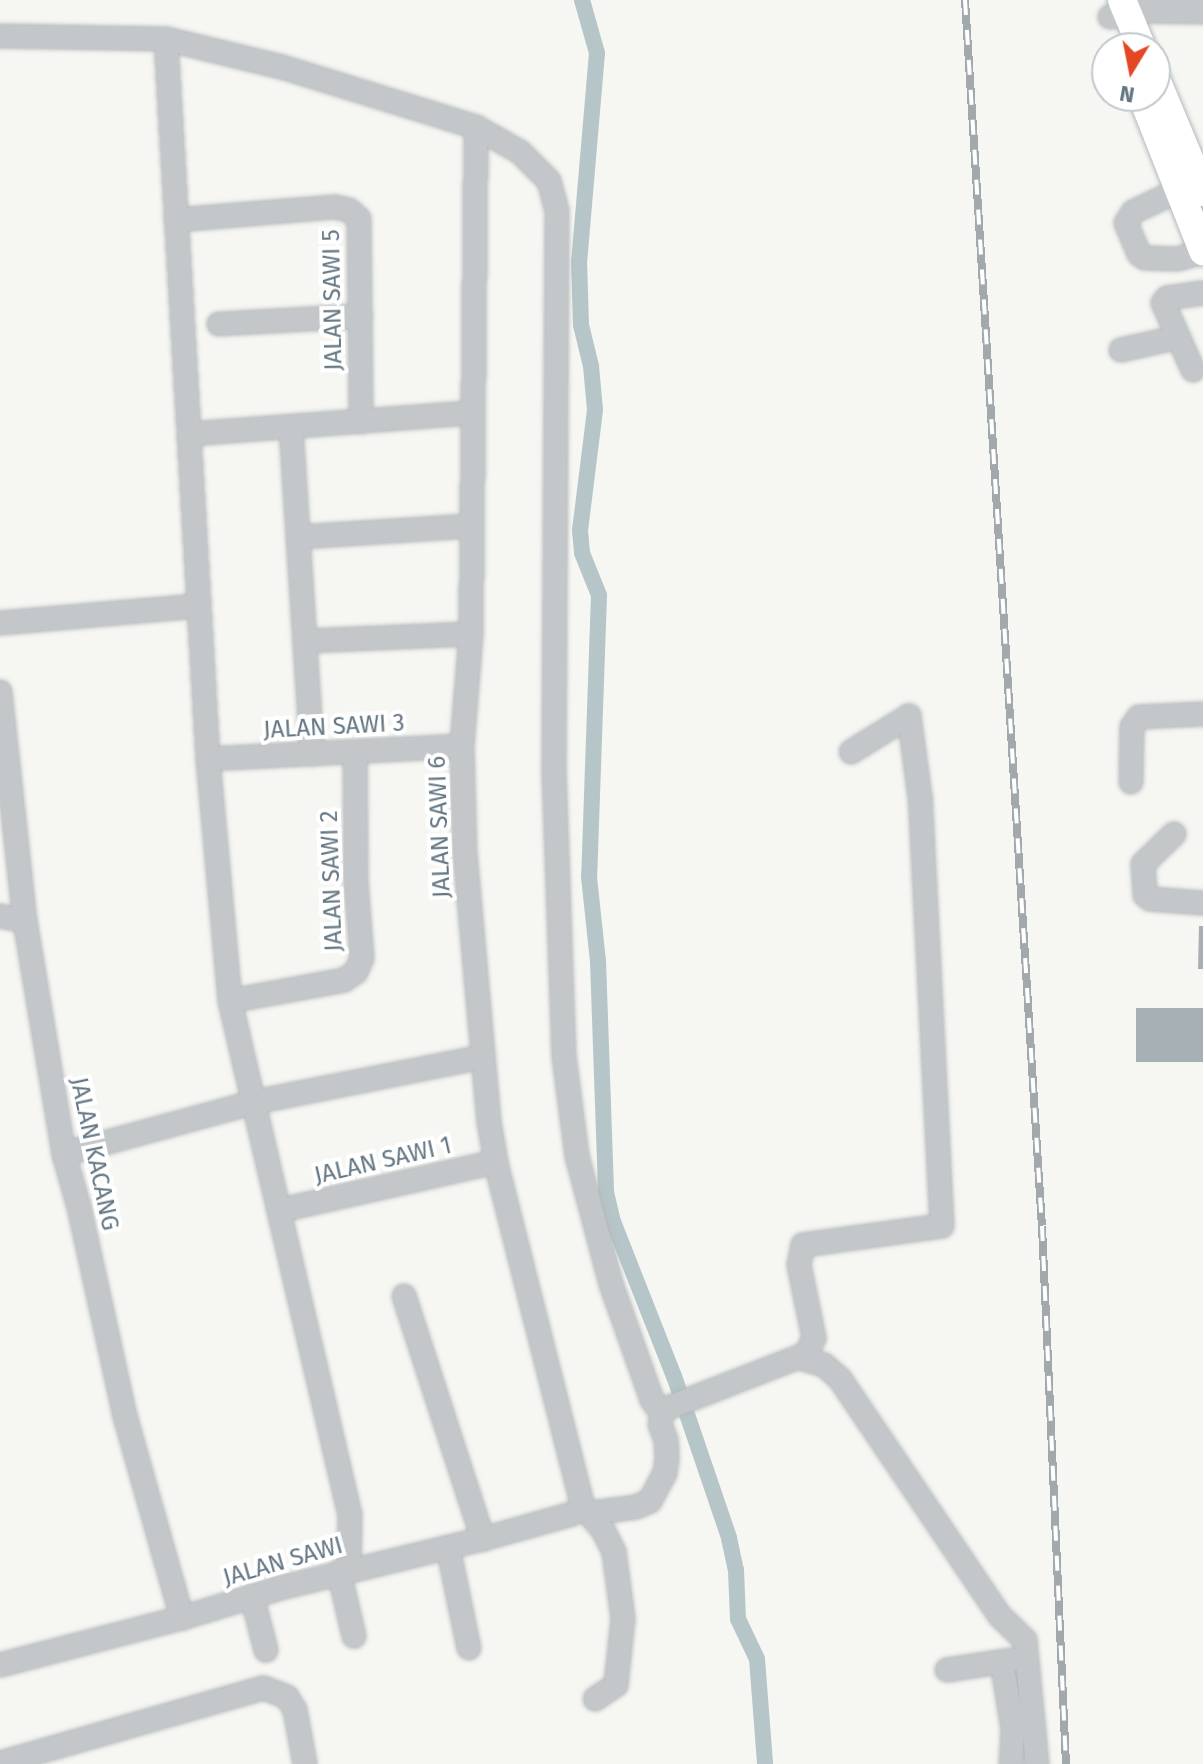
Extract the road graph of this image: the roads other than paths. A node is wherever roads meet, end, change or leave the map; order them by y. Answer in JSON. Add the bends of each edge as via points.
{"nodes":[{"id":1,"x":1116,"y":8,"type":"edge"},
{"id":2,"x":1203,"y":12,"type":"edge"},
{"id":3,"x":1120,"y":32,"type":"edge"},
{"id":4,"x":1132,"y":32,"type":"edge"},
{"id":5,"x":0,"y":36,"type":"edge"},
{"id":6,"x":166,"y":39,"type":"junction"},
{"id":7,"x":1151,"y":112,"type":"edge"},
{"id":8,"x":1167,"y":112,"type":"edge"},
{"id":9,"x":476,"y":127,"type":"junction"},
{"id":10,"x":1194,"y":187,"type":"edge"},
{"id":11,"x":176,"y":220,"type":"junction"},
{"id":12,"x":1203,"y":252,"type":"edge"},
{"id":13,"x":1203,"y":293,"type":"edge"},
{"id":14,"x":361,"y":316,"type":"junction"},
{"id":15,"x":219,"y":324,"type":"dead end"},
{"id":16,"x":1179,"y":337,"type":"junction"},
{"id":17,"x":1121,"y":350,"type":"dead end"},
{"id":18,"x":1193,"y":370,"type":"dead end"},
{"id":19,"x":472,"y":413,"type":"junction"},
{"id":20,"x":361,"y":422,"type":"junction"},
{"id":21,"x":291,"y":427,"type":"junction"},
{"id":22,"x":190,"y":434,"type":"junction"},
{"id":23,"x":471,"y":526,"type":"junction"},
{"id":24,"x":299,"y":537,"type":"junction"},
{"id":25,"x":198,"y":606,"type":"junction"},
{"id":26,"x":0,"y":623,"type":"edge"},
{"id":27,"x":471,"y":634,"type":"junction"},
{"id":28,"x":305,"y":641,"type":"junction"},
{"id":29,"x":0,"y":692,"type":"edge"},
{"id":30,"x":1203,"y":714,"type":"edge"},
{"id":31,"x":462,"y":746,"type":"junction"},
{"id":32,"x":355,"y":752,"type":"junction"},
{"id":33,"x":851,"y":752,"type":"dead end"},
{"id":34,"x":312,"y":754,"type":"junction"},
{"id":35,"x":208,"y":759,"type":"junction"},
{"id":36,"x":1131,"y":782,"type":"dead end"},
{"id":37,"x":1174,"y":834,"type":"dead end"},
{"id":38,"x":1203,"y":903,"type":"edge"},
{"id":39,"x":0,"y":916,"type":"edge"},
{"id":40,"x":25,"y":921,"type":"junction"},
{"id":41,"x":230,"y":1001,"type":"junction"},
{"id":42,"x":482,"y":1057,"type":"junction"},
{"id":43,"x":255,"y":1102,"type":"junction"},
{"id":44,"x":64,"y":1154,"type":"junction"},
{"id":45,"x":496,"y":1162,"type":"junction"},
{"id":46,"x":281,"y":1210,"type":"junction"},
{"id":47,"x":404,"y":1296,"type":"dead end"},
{"id":48,"x":800,"y":1358,"type":"junction"},
{"id":49,"x":675,"y":1406,"type":"junction"},
{"id":50,"x":585,"y":1510,"type":"junction"},
{"id":51,"x":483,"y":1539,"type":"junction"},
{"id":52,"x":448,"y":1547,"type":"junction"},
{"id":53,"x":344,"y":1571,"type":"junction"},
{"id":54,"x":252,"y":1596,"type":"junction"},
{"id":55,"x":182,"y":1618,"type":"junction"},
{"id":56,"x":354,"y":1636,"type":"dead end"},
{"id":57,"x":469,"y":1648,"type":"dead end"},
{"id":58,"x":1026,"y":1648,"type":"junction"},
{"id":59,"x":266,"y":1650,"type":"dead end"},
{"id":60,"x":1002,"y":1662,"type":"junction"},
{"id":61,"x":0,"y":1665,"type":"edge"},
{"id":62,"x":947,"y":1670,"type":"dead end"},
{"id":63,"x":595,"y":1699,"type":"dead end"},
{"id":64,"x":0,"y":1763,"type":"edge"},
{"id":65,"x":305,"y":1764,"type":"edge"},
{"id":66,"x":1011,"y":1764,"type":"edge"},
{"id":67,"x":1037,"y":1764,"type":"edge"}],
"edges":[{"from":1,"to":2,"type":"street"},
{"from":1,"to":3,"type":"main road"},
{"from":1,"to":4,"type":"main road"},
{"from":5,"to":6,"type":"street"},
{"from":6,"to":9,"type":"street","via":[[282,67]]},
{"from":6,"to":11,"type":"street"},
{"from":7,"to":10,"type":"main road"},
{"from":8,"to":10,"type":"main road"},
{"from":9,"to":19,"type":"street","name":"JALAN SAWI 6"},
{"from":9,"to":49,"type":"street","via":[[538,168],[555,198],[554,771],[564,1056],[577,1156],[611,1284],[656,1408]]},
{"from":10,"to":12,"type":"main road"},
{"from":10,"to":12,"type":"street","via":[[1133,212],[1126,223],[1145,258],[1177,259]]},
{"from":11,"to":14,"type":"street","name":"JALAN SAWI 5","via":[[349,210],[359,219],[361,231]]},
{"from":11,"to":22,"type":"street"},
{"from":13,"to":16,"type":"street","via":[[1165,299]]},
{"from":14,"to":15,"type":"street"},
{"from":14,"to":20,"type":"street","name":"JALAN SAWI 5"},
{"from":16,"to":17,"type":"street"},
{"from":16,"to":18,"type":"street"},
{"from":19,"to":20,"type":"street"},
{"from":19,"to":23,"type":"street","name":"JALAN SAWI 6"},
{"from":20,"to":21,"type":"street"},
{"from":21,"to":22,"type":"street"},
{"from":21,"to":24,"type":"street"},
{"from":22,"to":25,"type":"street"},
{"from":23,"to":24,"type":"street"},
{"from":23,"to":27,"type":"street","name":"JALAN SAWI 6"},
{"from":24,"to":28,"type":"street"},
{"from":25,"to":26,"type":"street"},
{"from":25,"to":35,"type":"street"},
{"from":27,"to":28,"type":"street"},
{"from":27,"to":31,"type":"street","name":"JALAN SAWI 6"},
{"from":28,"to":34,"type":"street"},
{"from":29,"to":40,"type":"street","name":"JALAN KACANG"},
{"from":30,"to":36,"type":"street","via":[[1139,717],[1132,727]]},
{"from":31,"to":32,"type":"street","name":"JALAN SAWI 3"},
{"from":31,"to":42,"type":"street","name":"JALAN SAWI 6","via":[[465,855]]},
{"from":32,"to":34,"type":"street","name":"JALAN SAWI 3"},
{"from":32,"to":41,"type":"street","name":"JALAN SAWI 2","via":[[362,958],[356,972],[344,980]]},
{"from":33,"to":48,"type":"street","via":[[909,716],[920,797],[942,1226],[803,1245],[799,1265],[814,1338]]},
{"from":34,"to":35,"type":"street","name":"JALAN SAWI 3"},
{"from":35,"to":41,"type":"street"},
{"from":37,"to":38,"type":"street","via":[[1143,864],[1145,895]]},
{"from":39,"to":40,"type":"street"},
{"from":40,"to":44,"type":"street","name":"JALAN KACANG"},
{"from":41,"to":43,"type":"street"},
{"from":42,"to":43,"type":"street"},
{"from":42,"to":45,"type":"street","name":"JALAN SAWI 6"},
{"from":43,"to":44,"type":"street"},
{"from":43,"to":46,"type":"street"},
{"from":44,"to":55,"type":"street","name":"JALAN KACANG","via":[[125,1416]]},
{"from":45,"to":46,"type":"street","name":"JALAN SAWI 1"},
{"from":45,"to":50,"type":"street","name":"JALAN SAWI 6"},
{"from":46,"to":53,"type":"street","via":[[350,1515]]},
{"from":47,"to":51,"type":"street"},
{"from":48,"to":49,"type":"street"},
{"from":48,"to":58,"type":"street","via":[[824,1365],[840,1379]]},
{"from":49,"to":50,"type":"street","name":"JALAN SAWI","via":[[660,1424],[667,1458],[650,1501],[636,1507]]},
{"from":50,"to":51,"type":"street","name":"JALAN SAWI"},
{"from":50,"to":63,"type":"street","name":"JALAN SAWI 6","via":[[617,1563],[623,1619],[616,1685]]},
{"from":51,"to":52,"type":"street","name":"JALAN SAWI"},
{"from":52,"to":53,"type":"street","name":"JALAN SAWI"},
{"from":52,"to":57,"type":"street"},
{"from":53,"to":54,"type":"street","name":"JALAN SAWI"},
{"from":53,"to":56,"type":"street"},
{"from":54,"to":55,"type":"street","name":"JALAN SAWI"},
{"from":54,"to":59,"type":"street"},
{"from":55,"to":61,"type":"street","name":"JALAN SAWI"},
{"from":58,"to":60,"type":"street"},
{"from":58,"to":67,"type":"street"},
{"from":60,"to":62,"type":"street"},
{"from":60,"to":66,"type":"street","via":[[1013,1729]]},
{"from":64,"to":65,"type":"street","via":[[264,1688],[287,1697],[295,1710]]}]}
